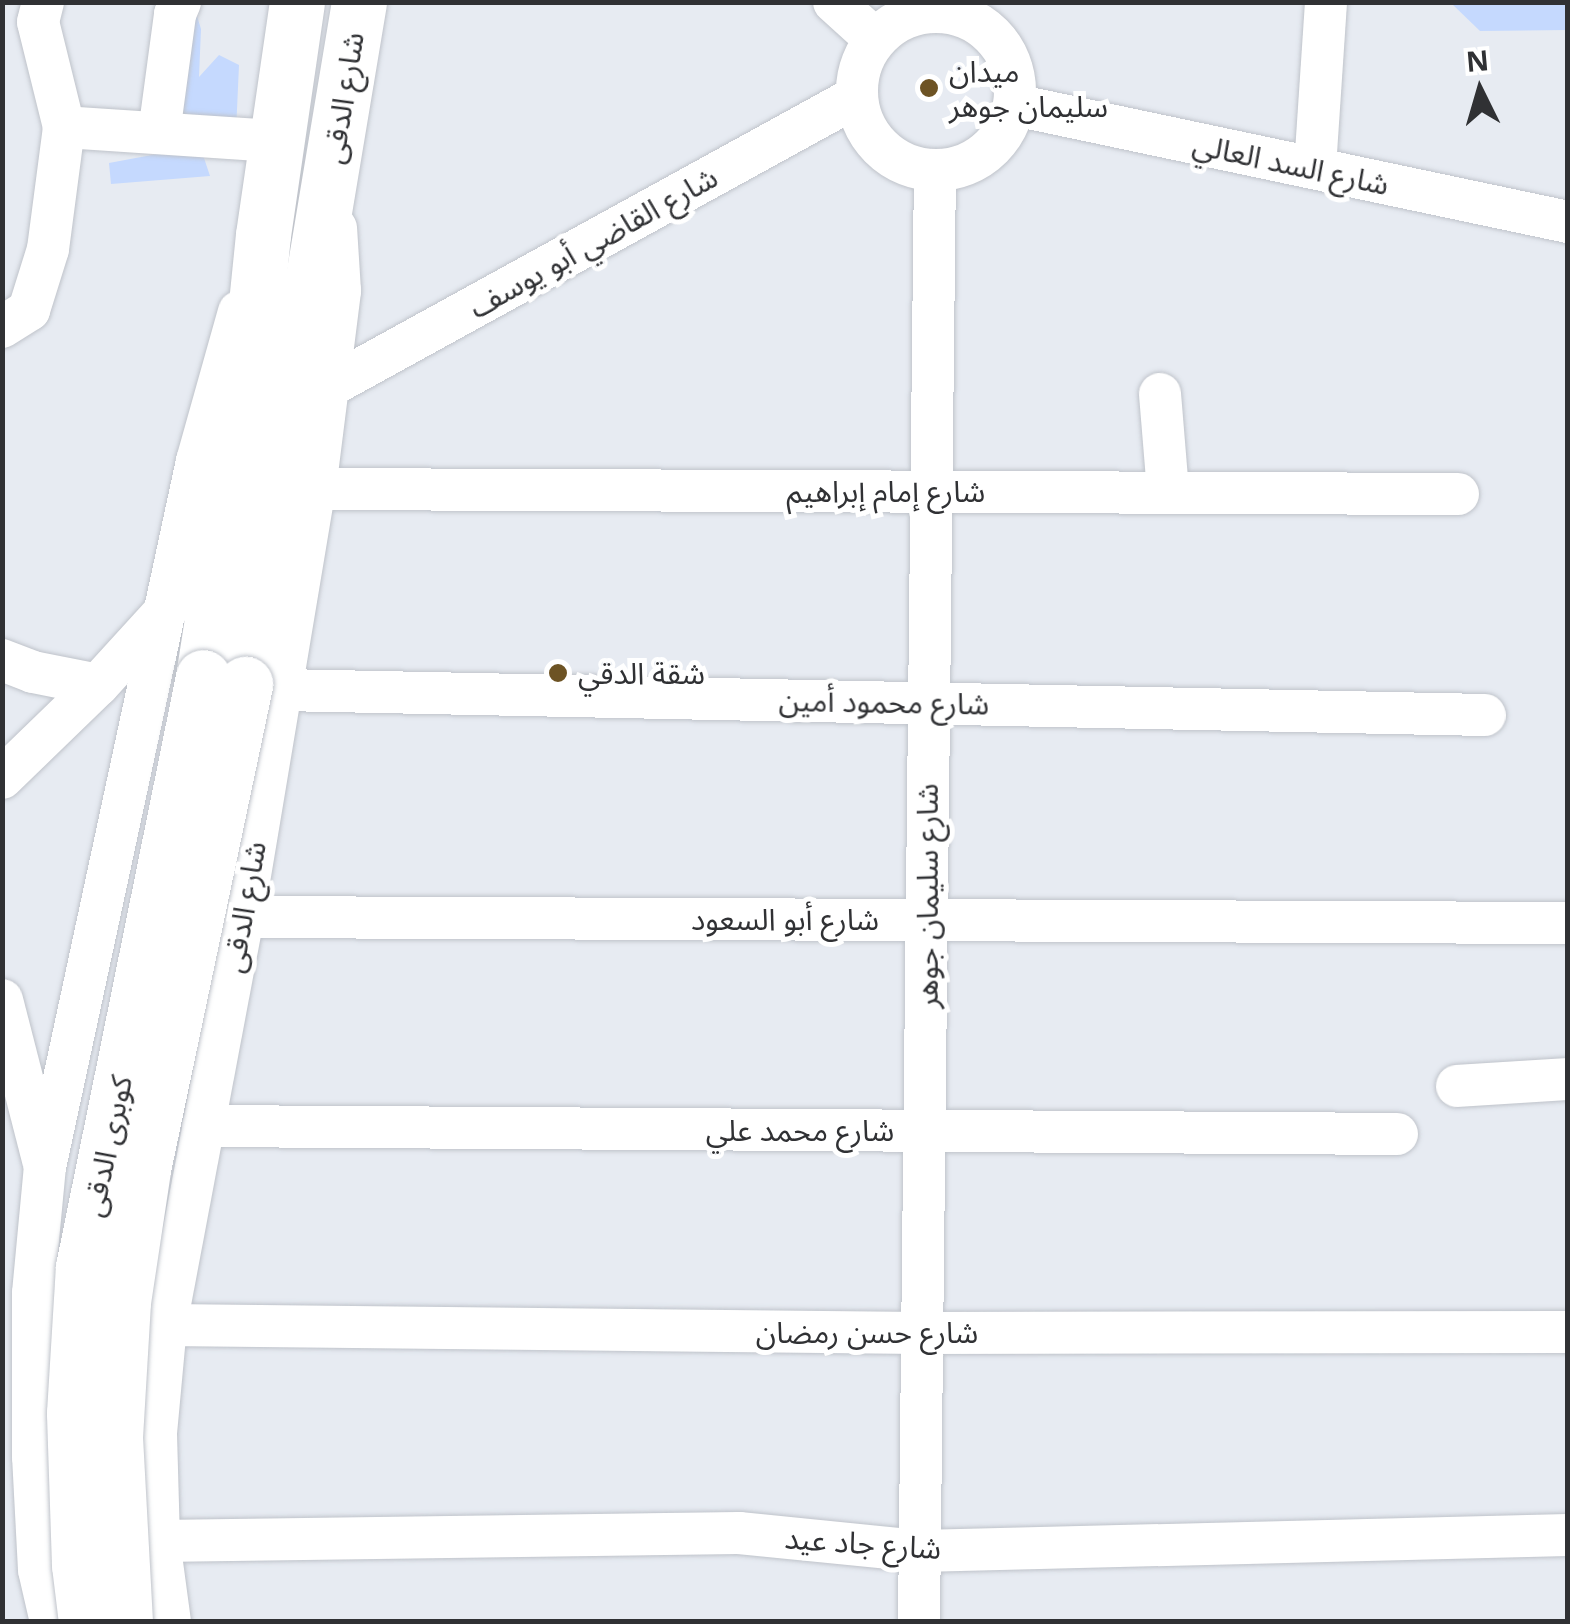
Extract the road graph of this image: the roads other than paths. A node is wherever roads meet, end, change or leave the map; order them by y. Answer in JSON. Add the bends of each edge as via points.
{"nodes":[{"id":1,"x":43,"y":2,"type":"edge"},
{"id":2,"x":180,"y":2,"type":"edge"},
{"id":3,"x":297,"y":2,"type":"edge"},
{"id":4,"x":359,"y":2,"type":"edge"},
{"id":5,"x":834,"y":2,"type":"edge"},
{"id":6,"x":1326,"y":2,"type":"edge"},
{"id":7,"x":958,"y":9,"type":"edge"},
{"id":8,"x":875,"y":39,"type":"junction"},
{"id":9,"x":856,"y":98,"type":"junction"},
{"id":10,"x":1015,"y":105,"type":"junction"},
{"id":11,"x":64,"y":127,"type":"junction"},
{"id":12,"x":159,"y":133,"type":"junction"},
{"id":13,"x":276,"y":141,"type":"junction"},
{"id":14,"x":1315,"y":168,"type":"junction"},
{"id":15,"x":935,"y":171,"type":"junction"},
{"id":16,"x":328,"y":194,"type":"junction"},
{"id":17,"x":1568,"y":222,"type":"edge"},
{"id":18,"x":262,"y":235,"type":"junction"},
{"id":19,"x":2,"y":327,"type":"edge"},
{"id":20,"x":330,"y":386,"type":"junction"},
{"id":21,"x":1160,"y":394,"type":"dead end"},
{"id":22,"x":315,"y":489,"type":"junction"},
{"id":23,"x":932,"y":491,"type":"junction"},
{"id":24,"x":1168,"y":492,"type":"junction"},
{"id":25,"x":1458,"y":494,"type":"dead end"},
{"id":26,"x":169,"y":607,"type":"junction"},
{"id":27,"x":2,"y":660,"type":"edge"},
{"id":28,"x":243,"y":684,"type":"junction"},
{"id":29,"x":98,"y":685,"type":"junction"},
{"id":30,"x":929,"y":703,"type":"junction"},
{"id":31,"x":1485,"y":715,"type":"dead end"},
{"id":32,"x":2,"y":778,"type":"edge"},
{"id":33,"x":242,"y":917,"type":"junction"},
{"id":34,"x":926,"y":920,"type":"junction"},
{"id":35,"x":1568,"y":923,"type":"edge"},
{"id":36,"x":2,"y":1000,"type":"edge"},
{"id":37,"x":1568,"y":1079,"type":"edge"},
{"id":38,"x":1457,"y":1086,"type":"dead end"},
{"id":39,"x":202,"y":1126,"type":"junction"},
{"id":40,"x":926,"y":1130,"type":"junction"},
{"id":41,"x":1397,"y":1134,"type":"dead end"},
{"id":42,"x":45,"y":1167,"type":"junction"},
{"id":43,"x":166,"y":1326,"type":"junction"},
{"id":44,"x":1568,"y":1332,"type":"edge"},
{"id":45,"x":921,"y":1333,"type":"junction"},
{"id":46,"x":18,"y":1466,"type":"edge"},
{"id":47,"x":1568,"y":1535,"type":"edge"},
{"id":48,"x":159,"y":1542,"type":"junction"},
{"id":49,"x":920,"y":1552,"type":"junction"},
{"id":50,"x":21,"y":1569,"type":"edge"},
{"id":51,"x":154,"y":1615,"type":"edge"},
{"id":52,"x":51,"y":1622,"type":"edge"},
{"id":53,"x":86,"y":1622,"type":"edge"},
{"id":54,"x":919,"y":1622,"type":"edge"}],
"edges":[{"from":1,"to":11,"type":"street","via":[[38,22]]},
{"from":2,"to":12,"type":"street"},
{"from":3,"to":13,"type":"main road","name":"شارع الدقى"},
{"from":4,"to":16,"type":"main road","name":"شارع الدقى"},
{"from":5,"to":8,"type":"street"},
{"from":6,"to":14,"type":"street"},
{"from":7,"to":8,"type":"street","via":[[904,19]]},
{"from":7,"to":10,"type":"street","via":[[992,32],[1008,54]]},
{"from":8,"to":9,"type":"street"},
{"from":9,"to":15,"type":"street","via":[[882,150]]},
{"from":9,"to":20,"type":"street","name":"شارع القاضي أبو يوسف"},
{"from":10,"to":14,"type":"street","name":"شارع السد العالي"},
{"from":10,"to":15,"type":"street","via":[[1006,132],[988,152]]},
{"from":11,"to":12,"type":"street"},
{"from":11,"to":19,"type":"street","via":[[48,249],[29,310]]},
{"from":12,"to":13,"type":"street"},
{"from":13,"to":18,"type":"main road","name":"شارع الدقى"},
{"from":14,"to":17,"type":"street","name":"شارع السد العالي"},
{"from":15,"to":23,"type":"street","name":"شارع سليمان جوهر"},
{"from":16,"to":20,"type":"street","name":"شارع الدقى","via":[[340,291]]},
{"from":16,"to":28,"type":"main road","name":"شارع الدقى"},
{"from":18,"to":26,"type":"street","name":"شارع الدقى","via":[[197,461]]},
{"from":18,"to":28,"type":"main road","name":"شارع الدقى","via":[[246,402]]},
{"from":20,"to":22,"type":"street","name":"شارع الدقى"},
{"from":21,"to":24,"type":"street"},
{"from":22,"to":23,"type":"street","name":"شارع إمام إبراهيم"},
{"from":22,"to":28,"type":"street","name":"شارع الدقى"},
{"from":23,"to":24,"type":"street","name":"شارع إمام إبراهيم"},
{"from":23,"to":30,"type":"street","name":"شارع سليمان جوهر"},
{"from":24,"to":25,"type":"street","name":"شارع إمام إبراهيم"},
{"from":26,"to":29,"type":"street"},
{"from":26,"to":42,"type":"street","name":"شارع الدقى"},
{"from":27,"to":29,"type":"street"},
{"from":28,"to":30,"type":"street","name":"شارع محمود أمين"},
{"from":28,"to":33,"type":"street","name":"شارع الدقى"},
{"from":28,"to":51,"type":"main road","name":"كوبرى الدقى","bridge":true,"via":[[143,1169],[123,1302],[115,1437]]},
{"from":28,"to":53,"type":"main road","name":"كوبرى الدقى","bridge":true,"via":[[83,1267],[74,1413]]},
{"from":29,"to":32,"type":"street"},
{"from":30,"to":31,"type":"street","name":"شارع محمود أمين"},
{"from":30,"to":34,"type":"street","name":"شارع سليمان جوهر"},
{"from":33,"to":34,"type":"street","name":"شارع أبو السعود"},
{"from":33,"to":39,"type":"street","name":"شارع الدقى"},
{"from":34,"to":35,"type":"street","name":"شارع أبو السعود"},
{"from":34,"to":40,"type":"street","name":"شارع سليمان جوهر"},
{"from":36,"to":42,"type":"street"},
{"from":37,"to":38,"type":"street"},
{"from":39,"to":40,"type":"street","name":"شارع محمد علي"},
{"from":39,"to":43,"type":"street","name":"شارع الدقى"},
{"from":40,"to":41,"type":"street","name":"شارع محمد علي"},
{"from":40,"to":45,"type":"street","name":"شارع سليمان جوهر"},
{"from":42,"to":46,"type":"street","name":"شارع الدقى"},
{"from":43,"to":45,"type":"street","name":"شارع حسن رمضان"},
{"from":43,"to":48,"type":"street","name":"شارع الدقى","via":[[156,1433]]},
{"from":44,"to":45,"type":"street","name":"شارع حسن رمضان"},
{"from":45,"to":49,"type":"street","name":"شارع سليمان جوهر"},
{"from":46,"to":50,"type":"street","name":"شارع الدقى"},
{"from":47,"to":49,"type":"street","name":"شارع جاد عيد"},
{"from":48,"to":49,"type":"street","name":"شارع جاد عيد","via":[[739,1533]]},
{"from":48,"to":51,"type":"street","name":"شارع الدقى"},
{"from":49,"to":54,"type":"street","name":"شارع سليمان جوهر"},
{"from":50,"to":51,"type":"street","via":[[75,1602]]},
{"from":50,"to":52,"type":"street","name":"شارع الدقى"}]}
